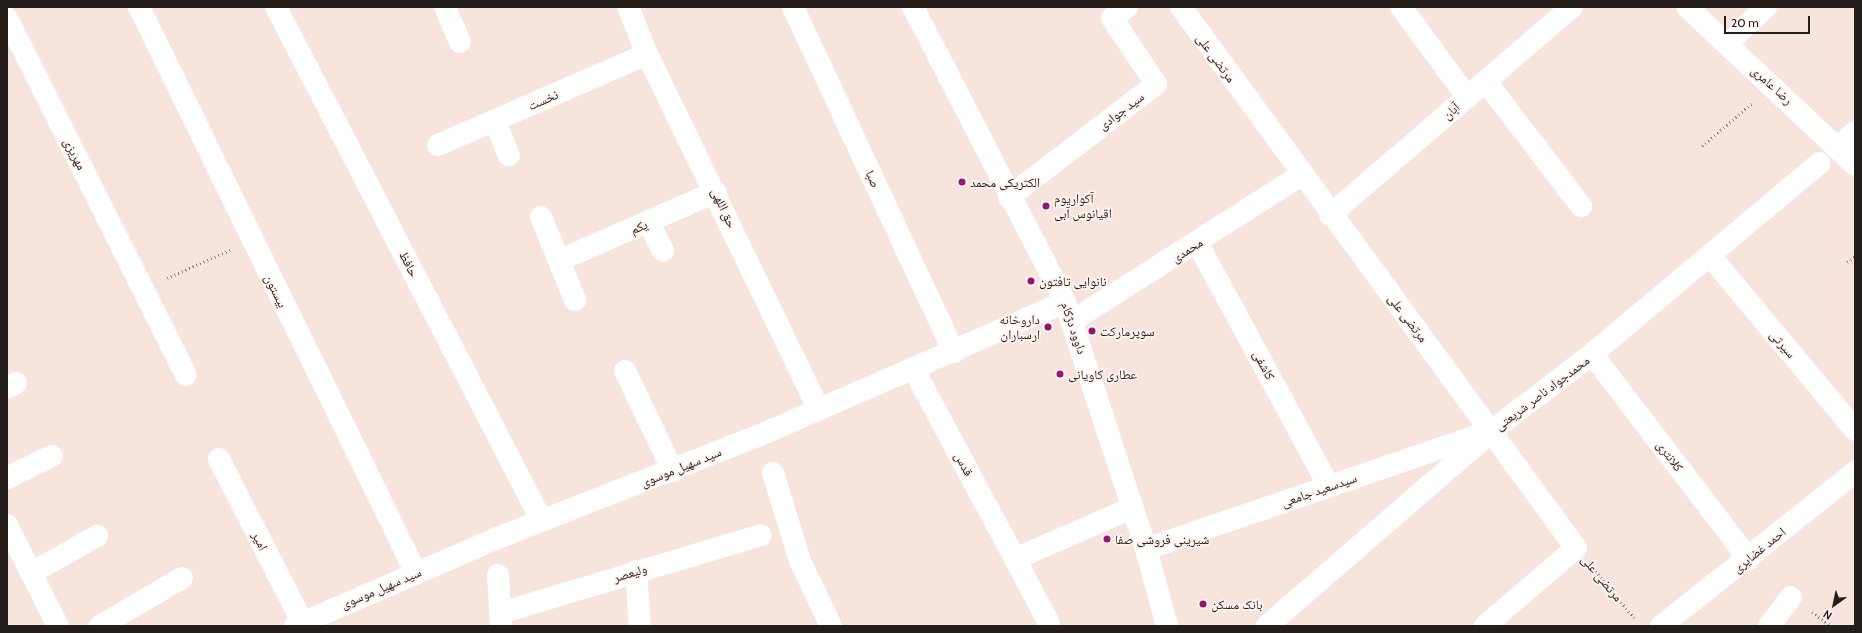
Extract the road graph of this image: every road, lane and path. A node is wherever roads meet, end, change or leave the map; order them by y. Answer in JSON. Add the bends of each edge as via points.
{"nodes":[{"id":1,"x":139,"y":7,"type":"edge"},
{"id":2,"x":276,"y":7,"type":"edge"},
{"id":3,"x":445,"y":7,"type":"edge"},
{"id":4,"x":628,"y":7,"type":"edge"},
{"id":5,"x":793,"y":7,"type":"edge"},
{"id":6,"x":913,"y":7,"type":"edge"},
{"id":7,"x":1127,"y":7,"type":"edge"},
{"id":8,"x":1181,"y":7,"type":"edge"},
{"id":9,"x":1400,"y":7,"type":"edge"},
{"id":10,"x":1572,"y":7,"type":"edge"},
{"id":11,"x":1687,"y":7,"type":"edge"},
{"id":12,"x":1766,"y":7,"type":"edge"},
{"id":13,"x":7,"y":18,"type":"edge"},
{"id":14,"x":460,"y":42,"type":"dead end"},
{"id":15,"x":1727,"y":44,"type":"junction"},
{"id":16,"x":647,"y":54,"type":"junction"},
{"id":17,"x":1487,"y":83,"type":"junction"},
{"id":18,"x":1773,"y":86,"type":"junction"},
{"id":19,"x":1467,"y":97,"type":"junction"},
{"id":20,"x":495,"y":121,"type":"junction"},
{"id":21,"x":1855,"y":132,"type":"edge"},
{"id":22,"x":438,"y":145,"type":"dead end"},
{"id":23,"x":1702,"y":146,"type":"dead end"},
{"id":24,"x":1839,"y":146,"type":"junction"},
{"id":25,"x":509,"y":155,"type":"dead end"},
{"id":26,"x":1820,"y":163,"type":"dead end"},
{"id":27,"x":1855,"y":165,"type":"edge"},
{"id":28,"x":1301,"y":176,"type":"junction"},
{"id":29,"x":716,"y":192,"type":"junction"},
{"id":30,"x":1009,"y":197,"type":"junction"},
{"id":31,"x":1581,"y":206,"type":"dead end"},
{"id":32,"x":1330,"y":214,"type":"junction"},
{"id":33,"x":541,"y":217,"type":"dead end"},
{"id":34,"x":648,"y":223,"type":"junction"},
{"id":35,"x":252,"y":240,"type":"junction"},
{"id":36,"x":1198,"y":244,"type":"junction"},
{"id":37,"x":663,"y":251,"type":"dead end"},
{"id":38,"x":1855,"y":256,"type":"edge"},
{"id":39,"x":1711,"y":257,"type":"junction"},
{"id":40,"x":560,"y":260,"type":"junction"},
{"id":41,"x":1847,"y":262,"type":"dead end"},
{"id":42,"x":142,"y":289,"type":"junction"},
{"id":43,"x":575,"y":300,"type":"dead end"},
{"id":44,"x":1069,"y":312,"type":"junction"},
{"id":45,"x":954,"y":352,"type":"junction"},
{"id":46,"x":1592,"y":354,"type":"junction"},
{"id":47,"x":913,"y":368,"type":"junction"},
{"id":48,"x":625,"y":371,"type":"dead end"},
{"id":49,"x":186,"y":375,"type":"dead end"},
{"id":50,"x":819,"y":410,"type":"junction"},
{"id":51,"x":1493,"y":430,"type":"junction"},
{"id":52,"x":1855,"y":430,"type":"edge"},
{"id":53,"x":52,"y":456,"type":"dead end"},
{"id":54,"x":219,"y":459,"type":"dead end"},
{"id":55,"x":673,"y":471,"type":"junction"},
{"id":56,"x":1855,"y":472,"type":"edge"},
{"id":57,"x":773,"y":473,"type":"dead end"},
{"id":58,"x":7,"y":478,"type":"edge"},
{"id":59,"x":1330,"y":486,"type":"junction"},
{"id":60,"x":1132,"y":508,"type":"junction"},
{"id":61,"x":542,"y":521,"type":"junction"},
{"id":62,"x":7,"y":525,"type":"edge"},
{"id":63,"x":761,"y":535,"type":"dead end"},
{"id":64,"x":97,"y":536,"type":"dead end"},
{"id":65,"x":1576,"y":548,"type":"junction"},
{"id":66,"x":1146,"y":549,"type":"junction"},
{"id":67,"x":1015,"y":559,"type":"junction"},
{"id":68,"x":1749,"y":559,"type":"junction"},
{"id":69,"x":636,"y":570,"type":"junction"},
{"id":70,"x":31,"y":573,"type":"junction"},
{"id":71,"x":416,"y":573,"type":"junction"},
{"id":72,"x":498,"y":576,"type":"dead end"},
{"id":73,"x":182,"y":578,"type":"dead end"},
{"id":74,"x":1791,"y":598,"type":"dead end"},
{"id":75,"x":501,"y":619,"type":"edge"},
{"id":76,"x":1049,"y":623,"type":"dead end"},
{"id":77,"x":298,"y":624,"type":"edge"},
{"id":78,"x":58,"y":626,"type":"edge"},
{"id":79,"x":100,"y":626,"type":"edge"},
{"id":80,"x":640,"y":626,"type":"edge"},
{"id":81,"x":831,"y":626,"type":"edge"},
{"id":82,"x":1167,"y":626,"type":"edge"},
{"id":83,"x":1267,"y":626,"type":"edge"},
{"id":84,"x":1485,"y":626,"type":"edge"},
{"id":85,"x":1642,"y":626,"type":"edge"},
{"id":86,"x":1660,"y":626,"type":"edge"},
{"id":87,"x":1769,"y":626,"type":"edge"}],
"edges":[{"from":1,"to":35,"type":"street","name":"بیستون"},
{"from":2,"to":61,"type":"street","name":"حافظ"},
{"from":3,"to":14,"type":"street"},
{"from":4,"to":16,"type":"street","name":"حق اللهی"},
{"from":5,"to":45,"type":"street","name":"صبا"},
{"from":6,"to":30,"type":"street","name":"داوود دژکام"},
{"from":7,"to":30,"type":"street","name":"سید جوادی","via":[[1112,18],[1156,84]]},
{"from":8,"to":28,"type":"street","name":"مرتضی علی"},
{"from":9,"to":19,"type":"street"},
{"from":10,"to":17,"type":"street","name":"آبان"},
{"from":11,"to":15,"type":"street","name":"رضا عامری"},
{"from":12,"to":15,"type":"street"},
{"from":13,"to":42,"type":"street","name":"مهریزی"},
{"from":15,"to":18,"type":"street","name":"رضا عامری"},
{"from":16,"to":20,"type":"street","name":"نخست"},
{"from":16,"to":29,"type":"street","name":"حق اللهی"},
{"from":17,"to":19,"type":"street","name":"آبان"},
{"from":17,"to":31,"type":"street"},
{"from":18,"to":23,"type":"path"},
{"from":18,"to":24,"type":"street","name":"رضا عامری"},
{"from":19,"to":32,"type":"street","name":"آبان"},
{"from":20,"to":22,"type":"street","name":"نخست"},
{"from":20,"to":25,"type":"street"},
{"from":21,"to":24,"type":"street"},
{"from":24,"to":27,"type":"street","name":"رضا عامری"},
{"from":26,"to":39,"type":"street","name":"محمدجواد ناصر شریعتی"},
{"from":28,"to":32,"type":"street","name":"مرتضی علی"},
{"from":28,"to":36,"type":"street","name":"محمدی"},
{"from":29,"to":34,"type":"street","name":"یکم"},
{"from":29,"to":50,"type":"street","name":"حق اللهی"},
{"from":30,"to":44,"type":"street","name":"داوود دژکام"},
{"from":32,"to":51,"type":"street","name":"مرتضی علی"},
{"from":33,"to":40,"type":"street"},
{"from":34,"to":37,"type":"street"},
{"from":34,"to":40,"type":"street","name":"یکم"},
{"from":35,"to":42,"type":"path"},
{"from":35,"to":71,"type":"street","name":"بیستون"},
{"from":36,"to":44,"type":"street","name":"محمدی"},
{"from":36,"to":59,"type":"street","name":"کاشفی"},
{"from":38,"to":41,"type":"path"},
{"from":39,"to":46,"type":"street","name":"محمدجواد ناصر شریعتی"},
{"from":39,"to":52,"type":"street","name":"سیرتی"},
{"from":40,"to":43,"type":"street"},
{"from":42,"to":49,"type":"street","name":"مهریزی"},
{"from":44,"to":45,"type":"street","name":"سید سهیل موسوی"},
{"from":44,"to":60,"type":"street","name":"داوود دژکام"},
{"from":45,"to":47,"type":"street","name":"سید سهیل موسوی"},
{"from":46,"to":51,"type":"street","name":"محمدجواد ناصر شریعتی"},
{"from":46,"to":68,"type":"street","name":"کلانتری"},
{"from":47,"to":50,"type":"street","name":"سید سهیل موسوی"},
{"from":47,"to":67,"type":"street","name":"قدس"},
{"from":48,"to":55,"type":"street"},
{"from":50,"to":55,"type":"street","name":"سید سهیل موسوی"},
{"from":51,"to":59,"type":"street","name":"سیدسعید جامعی"},
{"from":51,"to":65,"type":"street","name":"مرتضی علی"},
{"from":51,"to":83,"type":"street","name":"محمدجواد ناصر شریعتی"},
{"from":53,"to":58,"type":"street"},
{"from":54,"to":77,"type":"street","name":"امیر"},
{"from":55,"to":61,"type":"street","name":"سید سهیل موسوی"},
{"from":56,"to":68,"type":"street","name":"احمد غضایری"},
{"from":57,"to":81,"type":"street","via":[[800,561]]},
{"from":59,"to":66,"type":"street","name":"سیدسعید جامعی"},
{"from":60,"to":66,"type":"street","name":"داوود دژکام"},
{"from":60,"to":67,"type":"street"},
{"from":61,"to":71,"type":"street","name":"سید سهیل موسوی"},
{"from":62,"to":70,"type":"street"},
{"from":63,"to":69,"type":"street","name":"ولیعصر"},
{"from":64,"to":70,"type":"street"},
{"from":65,"to":84,"type":"street"},
{"from":65,"to":85,"type":"path","name":"مرتضی علی"},
{"from":66,"to":82,"type":"street","name":"داوود دژکام"},
{"from":67,"to":76,"type":"street","name":"قدس"},
{"from":68,"to":86,"type":"street","name":"احمد غضایری"},
{"from":69,"to":75,"type":"street","name":"ولیعصر"},
{"from":69,"to":80,"type":"street"},
{"from":70,"to":78,"type":"street"},
{"from":71,"to":77,"type":"street","name":"سید سهیل موسوی"},
{"from":72,"to":75,"type":"street"},
{"from":73,"to":79,"type":"street"},
{"from":74,"to":87,"type":"street"}]}
